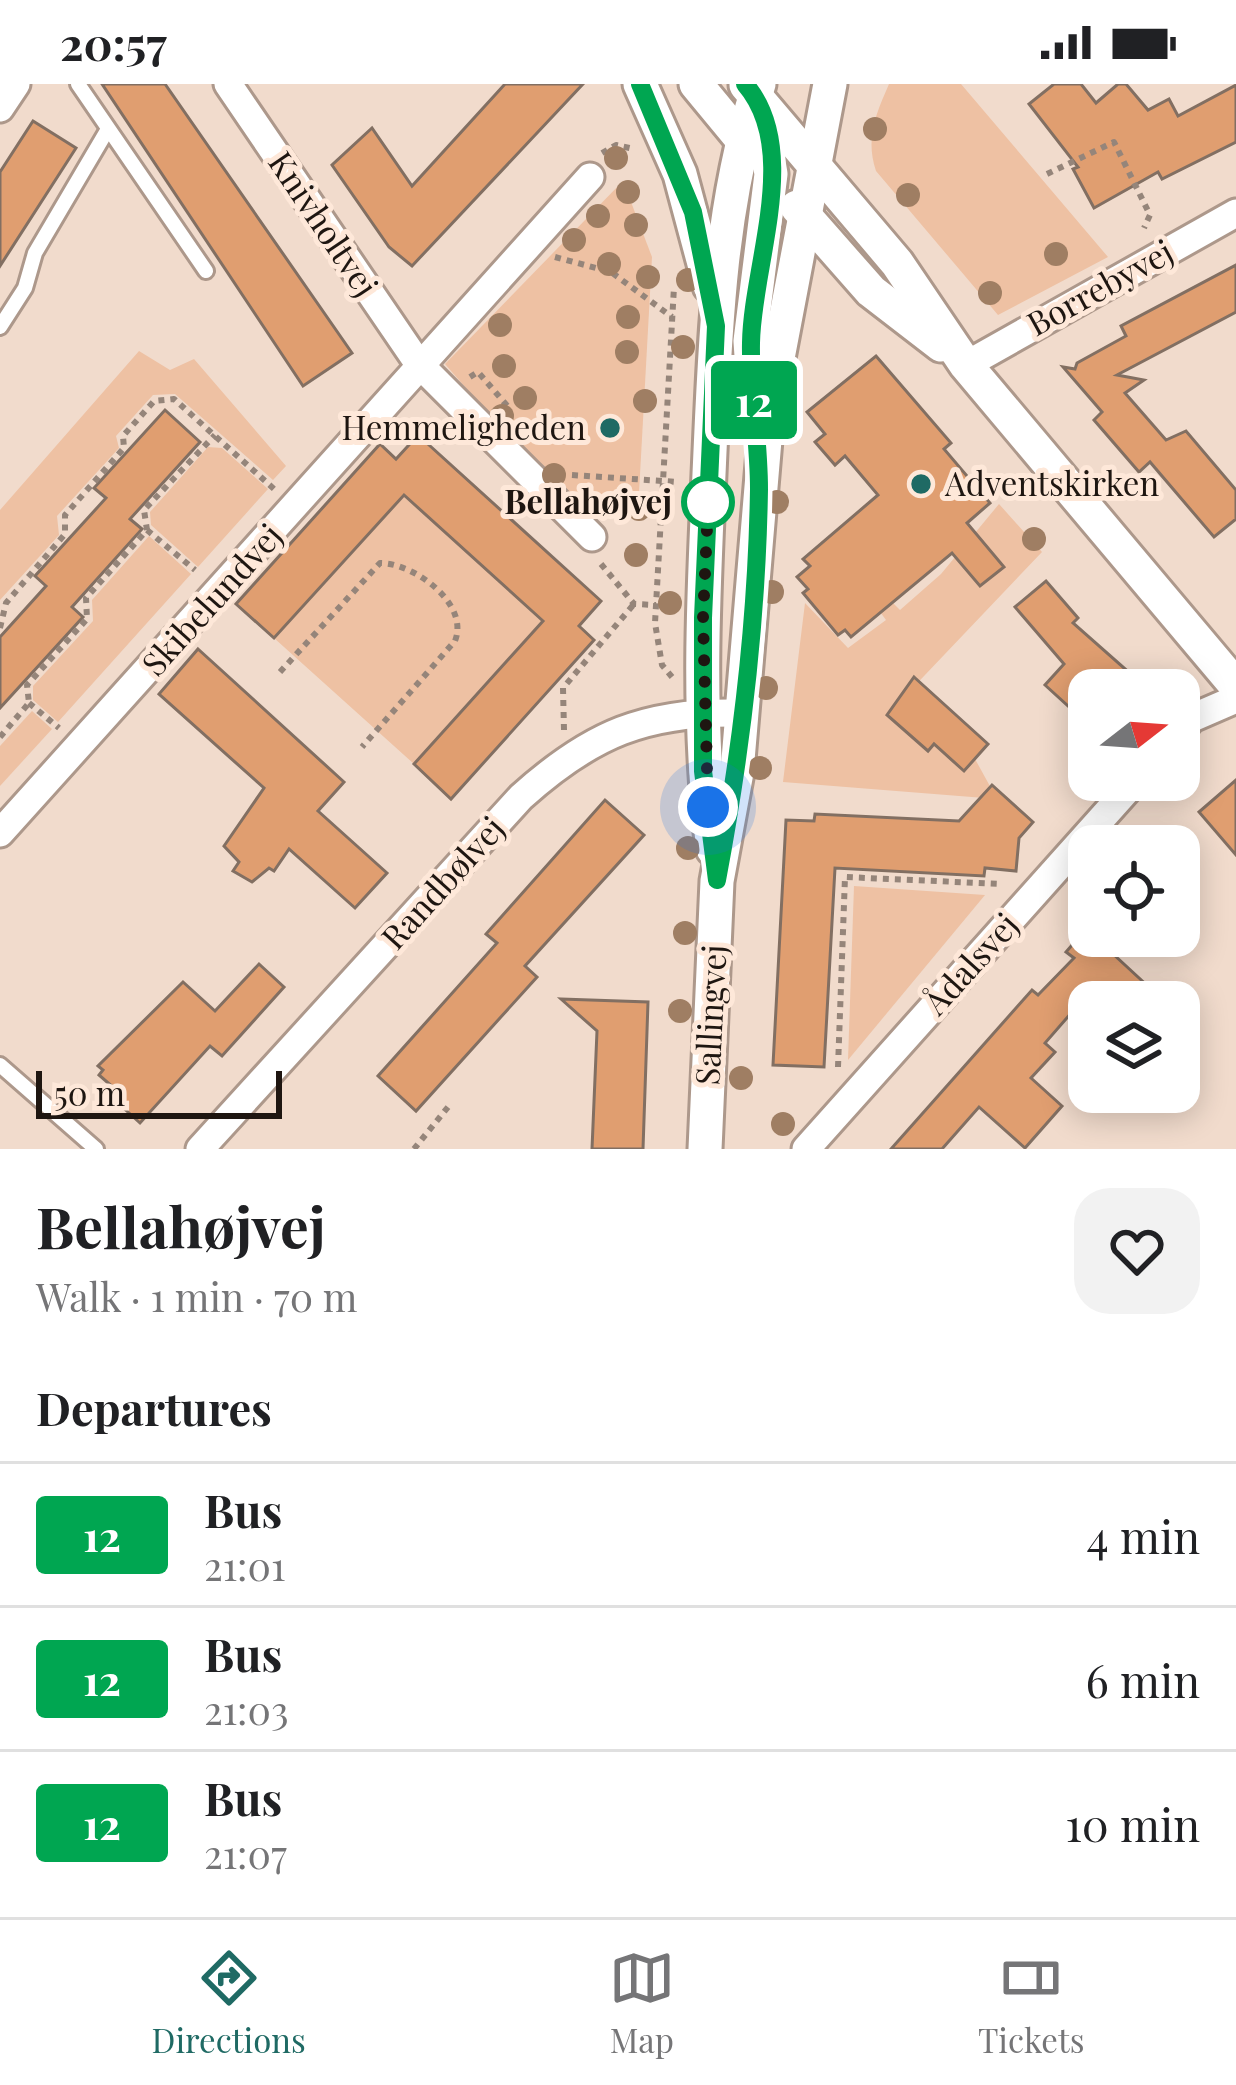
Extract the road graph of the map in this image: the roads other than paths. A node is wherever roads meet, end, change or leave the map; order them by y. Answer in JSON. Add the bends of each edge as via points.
{"nodes":[{"id":1,"x":16,"y":84,"type":"edge"},
{"id":2,"x":77,"y":84,"type":"edge"},
{"id":3,"x":229,"y":84,"type":"edge"},
{"id":4,"x":640,"y":84,"type":"edge"},
{"id":5,"x":696,"y":84,"type":"edge"},
{"id":6,"x":830,"y":84,"type":"edge"},
{"id":7,"x":753,"y":88,"type":"edge"},
{"id":8,"x":0,"y":108,"type":"edge"},
{"id":9,"x":108,"y":129,"type":"junction"},
{"id":10,"x":742,"y":140,"type":"junction"},
{"id":11,"x":815,"y":167,"type":"junction"},
{"id":12,"x":771,"y":174,"type":"junction"},
{"id":13,"x":590,"y":177,"type":"dead end"},
{"id":14,"x":1236,"y":213,"type":"edge"},
{"id":15,"x":806,"y":217,"type":"junction"},
{"id":16,"x":206,"y":271,"type":"dead end"},
{"id":17,"x":716,"y":326,"type":"junction"},
{"id":18,"x":0,"y":328,"type":"edge"},
{"id":19,"x":418,"y":363,"type":"junction"},
{"id":20,"x":966,"y":364,"type":"junction"},
{"id":21,"x":759,"y":488,"type":"junction"},
{"id":22,"x":592,"y":537,"type":"road end"},
{"id":23,"x":1236,"y":686,"type":"edge"},
{"id":24,"x":1236,"y":699,"type":"edge"},
{"id":25,"x":703,"y":712,"type":"junction"},
{"id":26,"x":741,"y":713,"type":"junction"},
{"id":27,"x":1200,"y":715,"type":"edge"},
{"id":28,"x":1117,"y":801,"type":"edge"},
{"id":29,"x":0,"y":833,"type":"edge"},
{"id":30,"x":717,"y":880,"type":"junction"},
{"id":31,"x":0,"y":1065,"type":"edge"},
{"id":32,"x":97,"y":1149,"type":"edge"},
{"id":33,"x":200,"y":1149,"type":"edge"},
{"id":34,"x":706,"y":1149,"type":"edge"},
{"id":35,"x":806,"y":1149,"type":"edge"}],
"edges":[{"from":1,"to":8,"type":"street"},
{"from":2,"to":9,"type":"lane"},
{"from":3,"to":19,"type":"street","name":"Knivholtvej"},
{"from":4,"to":17,"type":"street","via":[[693,212]]},
{"from":5,"to":10,"type":"street"},
{"from":6,"to":11,"type":"street","name":"Sallingvej"},
{"from":7,"to":10,"type":"street","name":"Sallingvej"},
{"from":7,"to":11,"type":"street"},
{"from":7,"to":12,"type":"street"},
{"from":9,"to":16,"type":"lane"},
{"from":9,"to":18,"type":"lane"},
{"from":10,"to":12,"type":"street"},
{"from":10,"to":17,"type":"street","name":"Sallingvej"},
{"from":11,"to":15,"type":"street","name":"Sallingvej"},
{"from":11,"to":20,"type":"street","via":[[897,263]]},
{"from":12,"to":15,"type":"street"},
{"from":12,"to":21,"type":"street","via":[[751,341]]},
{"from":13,"to":19,"type":"street","name":"Skibelundvej"},
{"from":14,"to":20,"type":"street","name":"Borrebyvej"},
{"from":15,"to":20,"type":"street","via":[[871,291]]},
{"from":15,"to":21,"type":"street","name":"Sallingvej"},
{"from":17,"to":25,"type":"street","name":"Sallingvej"},
{"from":19,"to":22,"type":"street"},
{"from":19,"to":29,"type":"street","name":"Skibelundvej"},
{"from":20,"to":23,"type":"street"},
{"from":21,"to":26,"type":"street","name":"Sallingvej"},
{"from":24,"to":27,"type":"street"},
{"from":25,"to":26,"type":"street","name":"Randbølvej"},
{"from":25,"to":30,"type":"street","name":"Sallingvej"},
{"from":25,"to":33,"type":"street","name":"Randbølvej","via":[[607,734],[565,758]]},
{"from":26,"to":30,"type":"street","name":"Sallingvej"},
{"from":28,"to":35,"type":"street","name":"Ådalsvej"},
{"from":30,"to":34,"type":"street","name":"Sallingvej"},
{"from":31,"to":32,"type":"lane"}]}
